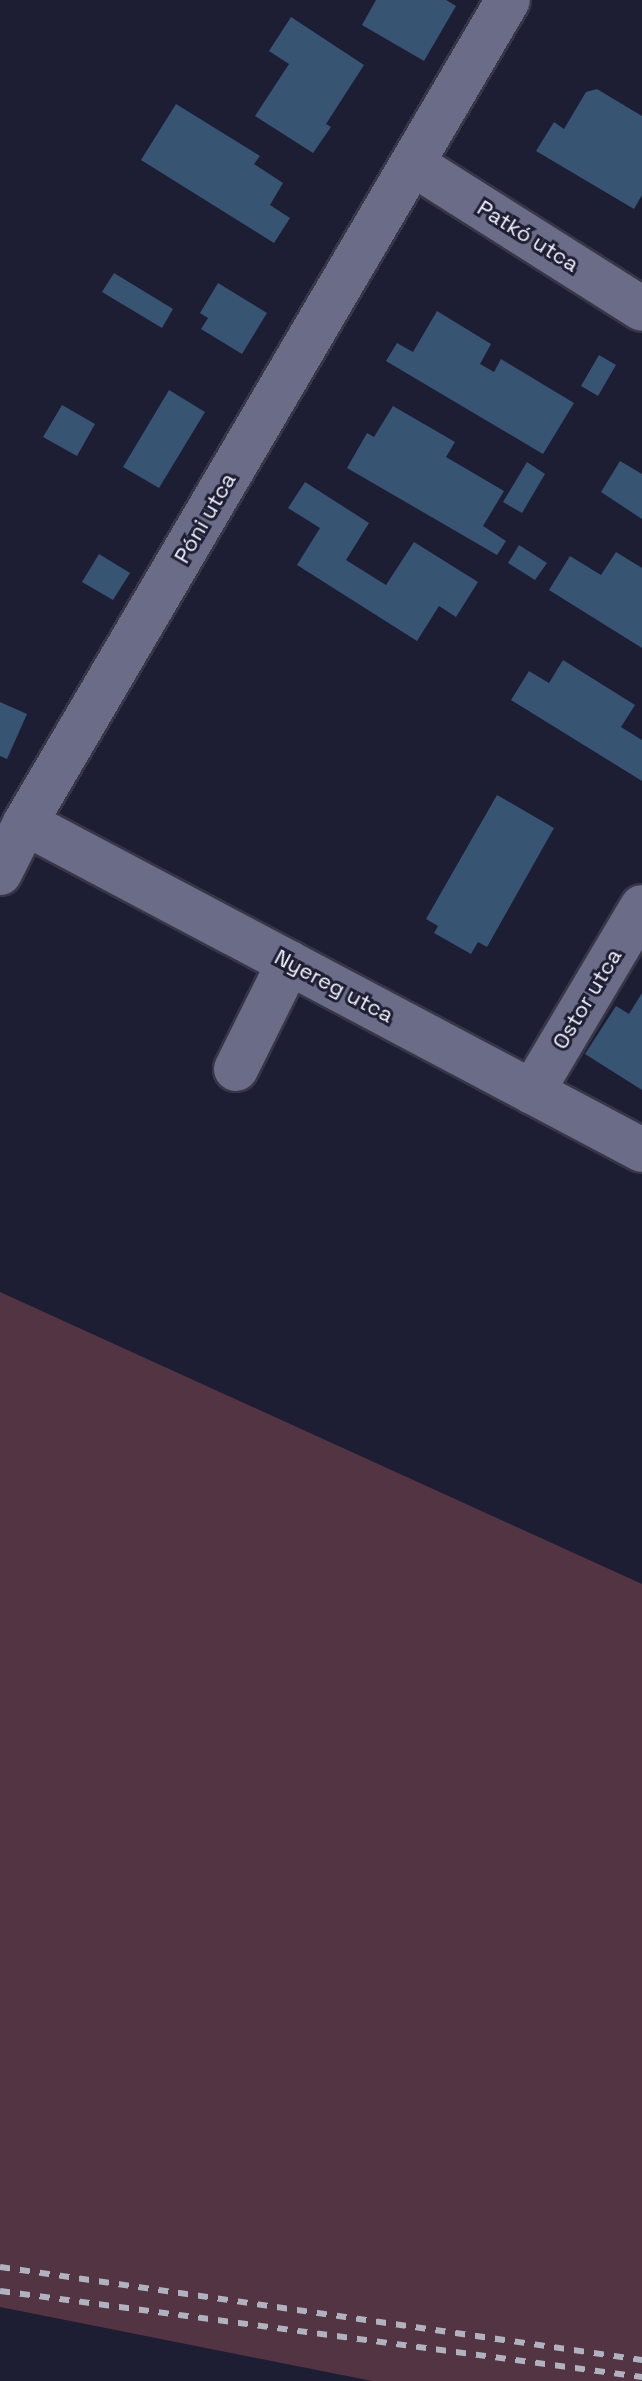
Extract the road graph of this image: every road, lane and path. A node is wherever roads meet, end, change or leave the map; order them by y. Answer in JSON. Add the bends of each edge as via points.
{"nodes":[{"id":1,"x":508,"y":0,"type":"edge"},
{"id":2,"x":413,"y":164,"type":"junction"},
{"id":3,"x":642,"y":309,"type":"edge"},
{"id":4,"x":25,"y":823,"type":"junction"},
{"id":5,"x":0,"y":873,"type":"edge"},
{"id":6,"x":642,"y":907,"type":"edge"},
{"id":7,"x":289,"y":962,"type":"junction"},
{"id":8,"x":236,"y":1069,"type":"dead end"},
{"id":9,"x":532,"y":1092,"type":"junction"},
{"id":10,"x":642,"y":1150,"type":"edge"}],
"edges":[{"from":1,"to":2,"type":"street","name":"Póni utca"},
{"from":2,"to":3,"type":"street","name":"Patkó utca"},
{"from":2,"to":4,"type":"street","name":"Póni utca"},
{"from":4,"to":5,"type":"street","name":"Póni utca"},
{"from":4,"to":7,"type":"street","name":"Nyereg utca"},
{"from":6,"to":9,"type":"street","name":"Ostor utca"},
{"from":7,"to":8,"type":"street"},
{"from":7,"to":9,"type":"street","name":"Nyereg utca"},
{"from":9,"to":10,"type":"street","name":"Nyereg utca"}]}
